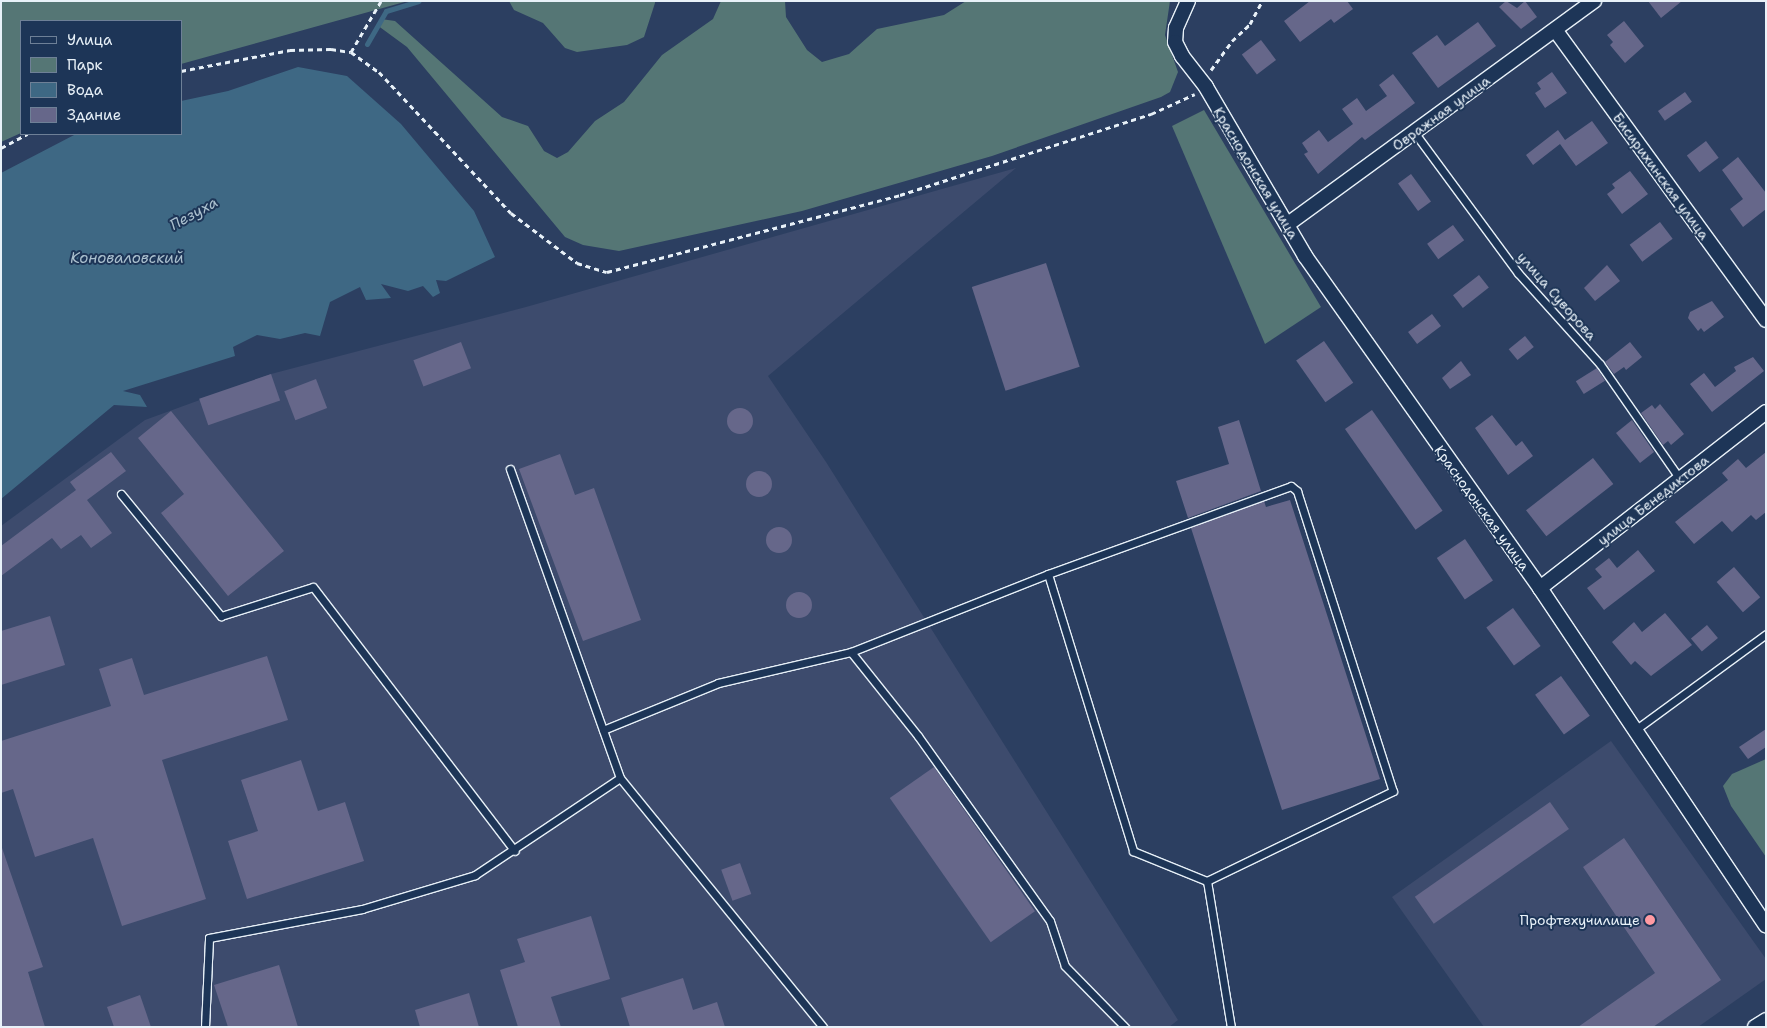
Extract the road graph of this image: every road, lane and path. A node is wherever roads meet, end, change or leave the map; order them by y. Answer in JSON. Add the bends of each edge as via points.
{"nodes":[{"id":1,"x":380,"y":1,"type":"edge"},
{"id":2,"x":1188,"y":1,"type":"edge"},
{"id":3,"x":1262,"y":1,"type":"edge"},
{"id":4,"x":1594,"y":1,"type":"edge"},
{"id":5,"x":1556,"y":31,"type":"junction"},
{"id":6,"x":351,"y":52,"type":"junction"},
{"id":7,"x":182,"y":71,"type":"edge"},
{"id":8,"x":1206,"y":87,"type":"junction"},
{"id":9,"x":1414,"y":132,"type":"junction"},
{"id":10,"x":25,"y":135,"type":"edge"},
{"id":11,"x":1,"y":148,"type":"edge"},
{"id":12,"x":1288,"y":224,"type":"junction"},
{"id":13,"x":1766,"y":320,"type":"edge"},
{"id":14,"x":1766,"y":412,"type":"edge"},
{"id":15,"x":510,"y":469,"type":"dead end"},
{"id":16,"x":1680,"y":479,"type":"junction"},
{"id":17,"x":121,"y":494,"type":"dead end"},
{"id":18,"x":1048,"y":574,"type":"junction"},
{"id":19,"x":1540,"y":588,"type":"junction"},
{"id":20,"x":1766,"y":634,"type":"edge"},
{"id":21,"x":851,"y":652,"type":"junction"},
{"id":22,"x":604,"y":730,"type":"junction"},
{"id":23,"x":1634,"y":731,"type":"junction"},
{"id":24,"x":620,"y":778,"type":"junction"},
{"id":25,"x":515,"y":850,"type":"junction"},
{"id":26,"x":1207,"y":881,"type":"junction"},
{"id":27,"x":1766,"y":925,"type":"edge"},
{"id":28,"x":1766,"y":1020,"type":"edge"},
{"id":29,"x":205,"y":1027,"type":"edge"},
{"id":30,"x":823,"y":1027,"type":"edge"},
{"id":31,"x":1125,"y":1027,"type":"edge"},
{"id":32,"x":1231,"y":1027,"type":"edge"},
{"id":33,"x":1756,"y":1027,"type":"edge"}],
"edges":[{"from":1,"to":6,"type":"path"},
{"from":2,"to":8,"type":"street","name":"Краснодонская улица","via":[[1176,28],[1175,42],[1191,72]]},
{"from":3,"to":8,"type":"path","via":[[1250,24],[1212,66]]},
{"from":4,"to":5,"type":"street","name":"Овражная улица"},
{"from":5,"to":9,"type":"street","name":"Овражная улица"},
{"from":5,"to":13,"type":"street","name":"Бисирихинская улица"},
{"from":6,"to":7,"type":"path","via":[[290,50]]},
{"from":6,"to":8,"type":"path","via":[[379,72],[511,214],[577,263],[607,272],[900,195],[1151,114]]},
{"from":8,"to":12,"type":"street","name":"Краснодонская улица"},
{"from":9,"to":12,"type":"street","name":"Овражная улица"},
{"from":9,"to":16,"type":"lane","name":"улица Суворова","via":[[1518,273],[1600,364]]},
{"from":10,"to":11,"type":"path"},
{"from":12,"to":19,"type":"street","name":"Краснодонская улица","via":[[1305,256],[1383,371]]},
{"from":14,"to":16,"type":"street","name":"улица Бенедиктова"},
{"from":15,"to":22,"type":"lane"},
{"from":16,"to":19,"type":"street","name":"улица Бенедиктова"},
{"from":17,"to":25,"type":"lane","via":[[221,616],[313,587]]},
{"from":18,"to":21,"type":"lane"},
{"from":18,"to":26,"type":"lane","via":[[1133,851]]},
{"from":18,"to":26,"type":"lane","via":[[1285,486],[1297,491],[1393,791]]},
{"from":19,"to":23,"type":"street","name":"Краснодонская улица"},
{"from":20,"to":23,"type":"lane"},
{"from":21,"to":22,"type":"lane","via":[[718,683]]},
{"from":21,"to":31,"type":"lane","via":[[918,736],[1050,921],[1065,966]]},
{"from":22,"to":24,"type":"lane"},
{"from":23,"to":27,"type":"street","name":"Краснодонская улица"},
{"from":24,"to":25,"type":"lane"},
{"from":24,"to":30,"type":"lane"},
{"from":25,"to":29,"type":"lane","via":[[475,875],[362,909],[209,938]]},
{"from":26,"to":32,"type":"lane"},
{"from":28,"to":33,"type":"street"}]}
